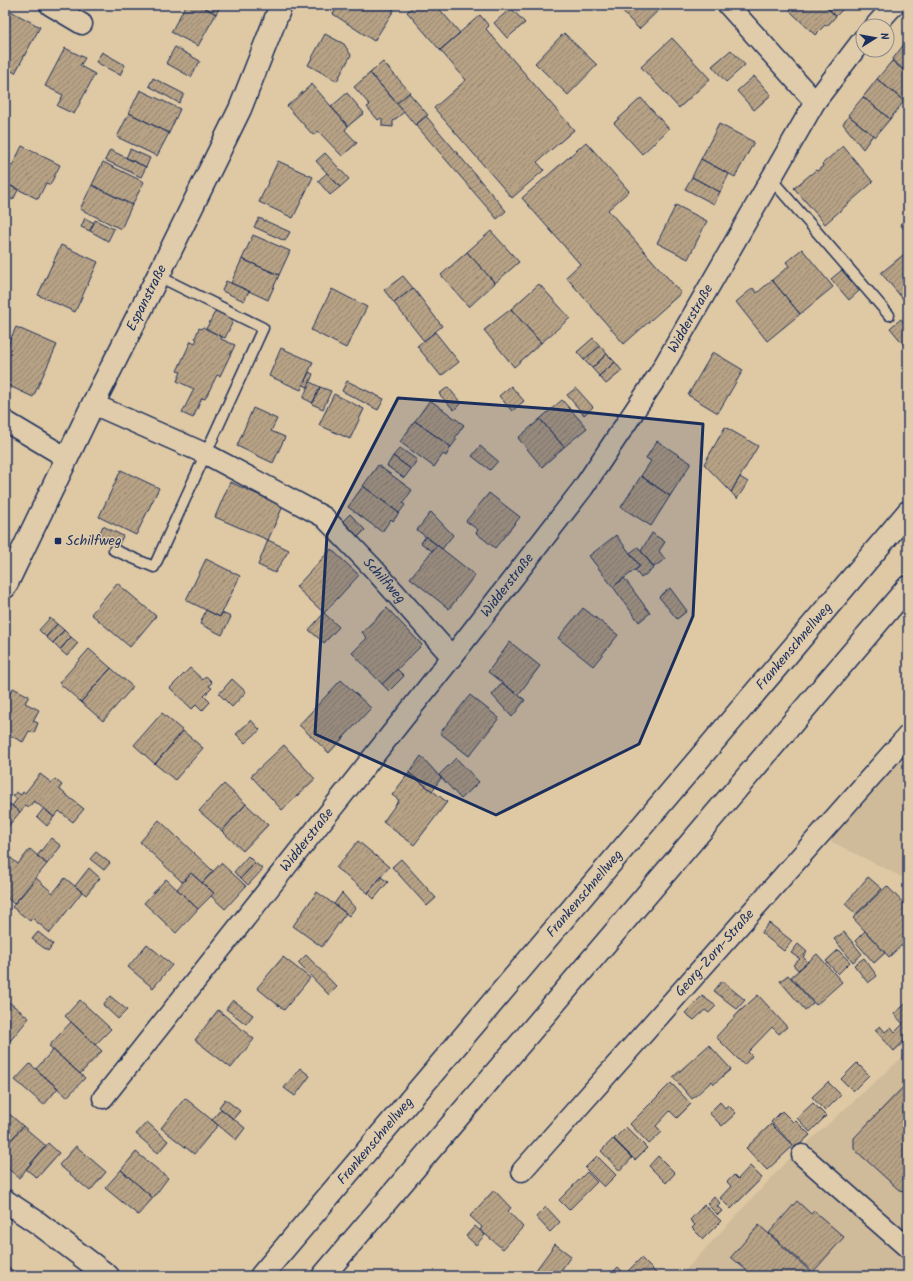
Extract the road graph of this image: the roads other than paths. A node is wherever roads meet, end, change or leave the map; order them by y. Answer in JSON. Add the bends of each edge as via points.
{"nodes":[{"id":1,"x":50,"y":5,"type":"edge"},
{"id":2,"x":281,"y":5,"type":"edge"},
{"id":3,"x":728,"y":5,"type":"edge"},
{"id":4,"x":894,"y":5,"type":"edge"},
{"id":5,"x":882,"y":18,"type":"edge"},
{"id":6,"x":82,"y":24,"type":"dead end"},
{"id":7,"x":855,"y":50,"type":"edge"},
{"id":8,"x":815,"y":102,"type":"junction"},
{"id":9,"x":772,"y":179,"type":"junction"},
{"id":10,"x":158,"y":276,"type":"junction"},
{"id":11,"x":889,"y":315,"type":"dead end"},
{"id":12,"x":93,"y":404,"type":"junction"},
{"id":13,"x":5,"y":421,"type":"edge"},
{"id":14,"x":206,"y":454,"type":"junction"},
{"id":15,"x":67,"y":458,"type":"junction"},
{"id":16,"x":908,"y":512,"type":"edge"},
{"id":17,"x":114,"y":550,"type":"dead end"},
{"id":18,"x":5,"y":587,"type":"edge"},
{"id":19,"x":908,"y":587,"type":"edge"},
{"id":20,"x":452,"y":657,"type":"junction"},
{"id":21,"x":908,"y":735,"type":"edge"},
{"id":22,"x":103,"y":1098,"type":"dead end"},
{"id":23,"x":802,"y":1155,"type":"dead end"},
{"id":24,"x":522,"y":1171,"type":"dead end"},
{"id":25,"x":5,"y":1200,"type":"edge"},
{"id":26,"x":908,"y":1248,"type":"edge"},
{"id":27,"x":108,"y":1276,"type":"edge"},
{"id":28,"x":261,"y":1276,"type":"edge"},
{"id":29,"x":323,"y":1276,"type":"edge"}],
"edges":[{"from":1,"to":6,"type":"street"},
{"from":2,"to":10,"type":"main road","name":"Espanstraße","via":[[240,109]]},
{"from":3,"to":8,"type":"street"},
{"from":4,"to":5,"type":"street"},
{"from":7,"to":8,"type":"street","name":"Widderstraße"},
{"from":8,"to":9,"type":"street","name":"Widderstraße"},
{"from":9,"to":11,"type":"lane"},
{"from":9,"to":20,"type":"street","name":"Widderstraße","via":[[655,380],[583,488]]},
{"from":10,"to":12,"type":"main road","name":"Espanstraße"},
{"from":10,"to":14,"type":"lane","via":[[263,328]]},
{"from":12,"to":14,"type":"street","name":"Schilfweg"},
{"from":12,"to":15,"type":"main road","name":"Espanstraße"},
{"from":13,"to":15,"type":"street"},
{"from":14,"to":17,"type":"lane","via":[[154,567]]},
{"from":14,"to":20,"type":"street","name":"Schilfweg","via":[[324,517]]},
{"from":15,"to":18,"type":"main road","name":"Espanstraße"},
{"from":16,"to":28,"type":"main road","name":"Frankenschnellweg"},
{"from":19,"to":29,"type":"main road"},
{"from":20,"to":22,"type":"street","name":"Widderstraße"},
{"from":21,"to":24,"type":"street","name":"Georg-Zorn-Straße"},
{"from":23,"to":26,"type":"street"},
{"from":25,"to":27,"type":"main road"}]}
